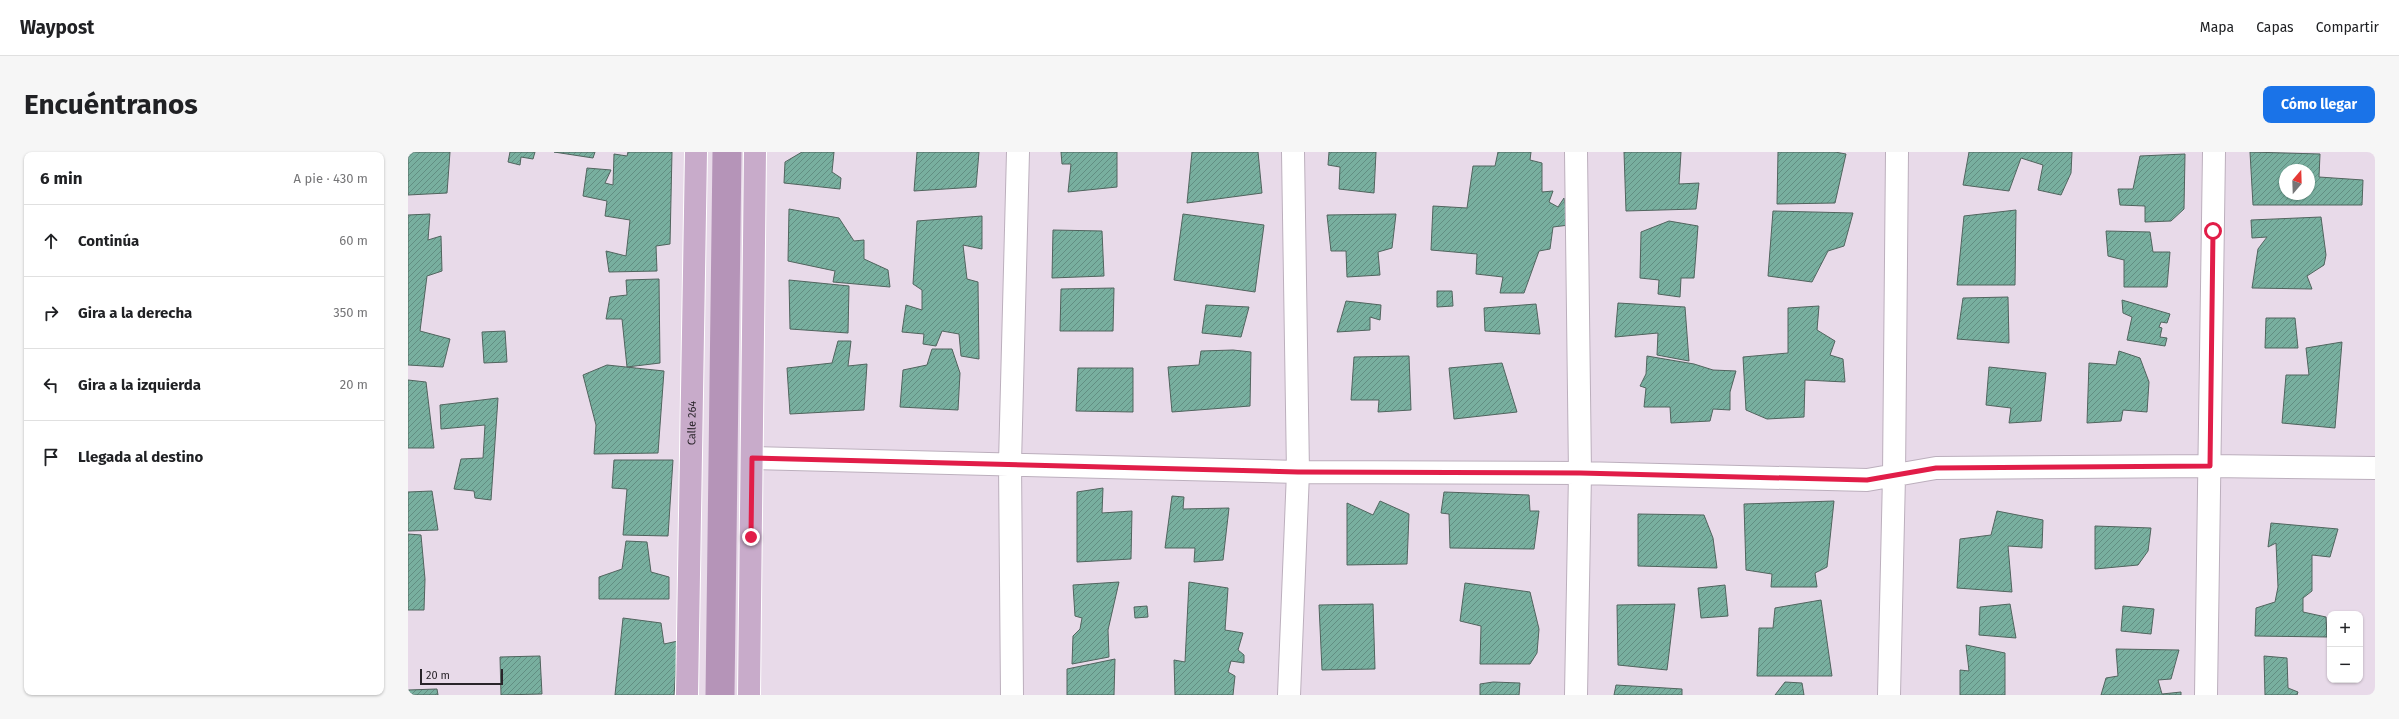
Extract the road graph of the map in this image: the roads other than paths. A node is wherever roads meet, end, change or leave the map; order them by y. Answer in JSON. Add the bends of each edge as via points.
{"nodes":[{"id":1,"x":696,"y":152,"type":"edge"},
{"id":2,"x":755,"y":152,"type":"edge"},
{"id":3,"x":1018,"y":152,"type":"edge"},
{"id":4,"x":1293,"y":152,"type":"edge"},
{"id":5,"x":1576,"y":152,"type":"edge"},
{"id":6,"x":1897,"y":152,"type":"edge"},
{"id":7,"x":2214,"y":152,"type":"edge"},
{"id":8,"x":752,"y":458,"type":"junction"},
{"id":9,"x":1010,"y":463,"type":"junction"},
{"id":10,"x":2210,"y":466,"type":"junction"},
{"id":11,"x":2375,"y":468,"type":"edge"},
{"id":12,"x":1298,"y":472,"type":"junction"},
{"id":13,"x":1580,"y":473,"type":"junction"},
{"id":14,"x":1894,"y":476,"type":"junction"},
{"id":15,"x":687,"y":695,"type":"edge"},
{"id":16,"x":749,"y":695,"type":"edge"},
{"id":17,"x":1012,"y":695,"type":"edge"},
{"id":18,"x":1289,"y":695,"type":"edge"},
{"id":19,"x":1576,"y":695,"type":"edge"},
{"id":20,"x":1889,"y":695,"type":"edge"},
{"id":21,"x":2206,"y":695,"type":"edge"}],
"edges":[{"from":1,"to":15,"type":"main road","name":"Calle 264"},
{"from":2,"to":8,"type":"main road"},
{"from":3,"to":9,"type":"street"},
{"from":4,"to":12,"type":"street"},
{"from":5,"to":13,"type":"street"},
{"from":6,"to":14,"type":"street"},
{"from":7,"to":10,"type":"street"},
{"from":8,"to":9,"type":"street"},
{"from":8,"to":16,"type":"main road"},
{"from":9,"to":12,"type":"street"},
{"from":9,"to":17,"type":"street"},
{"from":10,"to":11,"type":"street"},
{"from":10,"to":14,"type":"street","via":[[1936,468]]},
{"from":10,"to":21,"type":"street"},
{"from":12,"to":13,"type":"street"},
{"from":12,"to":18,"type":"street"},
{"from":13,"to":14,"type":"street","via":[[1867,480]]},
{"from":13,"to":19,"type":"street"},
{"from":14,"to":20,"type":"street"}]}
